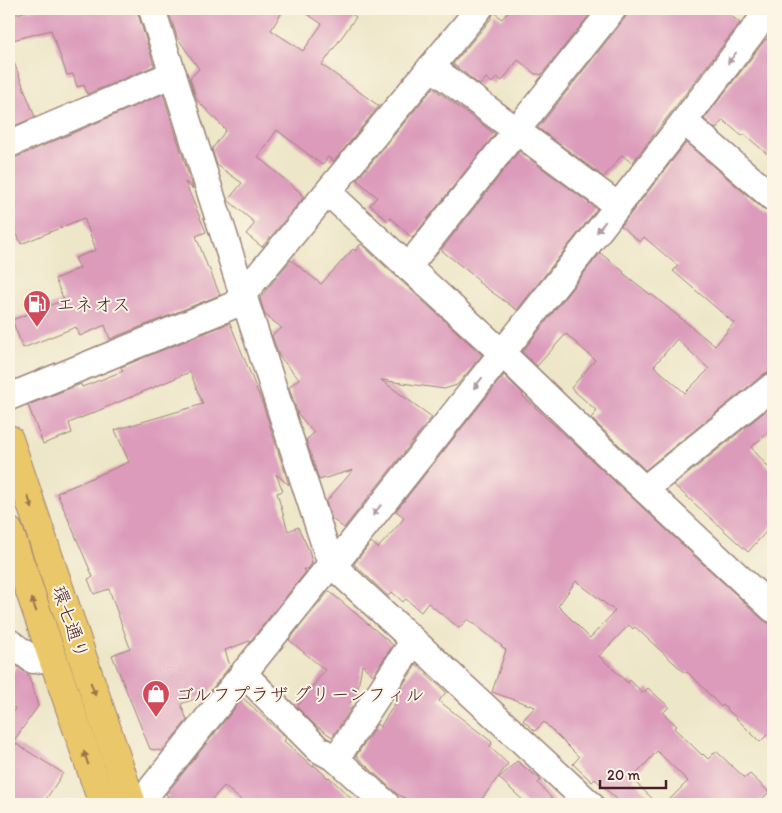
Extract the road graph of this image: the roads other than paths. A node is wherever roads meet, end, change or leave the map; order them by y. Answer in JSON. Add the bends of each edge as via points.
{"nodes":[{"id":1,"x":152,"y":9,"type":"edge"},
{"id":2,"x":479,"y":9,"type":"edge"},
{"id":3,"x":613,"y":9,"type":"edge"},
{"id":4,"x":762,"y":16,"type":"edge"},
{"id":5,"x":432,"y":67,"type":"junction"},
{"id":6,"x":173,"y":74,"type":"junction"},
{"id":7,"x":684,"y":121,"type":"junction"},
{"id":8,"x":516,"y":130,"type":"junction"},
{"id":9,"x":9,"y":144,"type":"edge"},
{"id":10,"x":328,"y":192,"type":"junction"},
{"id":11,"x":773,"y":198,"type":"edge"},
{"id":12,"x":618,"y":206,"type":"junction"},
{"id":13,"x":408,"y":267,"type":"junction"},
{"id":14,"x":243,"y":295,"type":"junction"},
{"id":15,"x":502,"y":353,"type":"junction"},
{"id":16,"x":773,"y":386,"type":"edge"},
{"id":17,"x":9,"y":397,"type":"edge"},
{"id":18,"x":9,"y":439,"type":"edge"},
{"id":19,"x":645,"y":490,"type":"junction"},
{"id":20,"x":9,"y":531,"type":"edge"},
{"id":21,"x":331,"y":564,"type":"junction"},
{"id":22,"x":773,"y":609,"type":"edge"},
{"id":23,"x":9,"y":642,"type":"edge"},
{"id":24,"x":414,"y":642,"type":"junction"},
{"id":25,"x":52,"y":658,"type":"junction"},
{"id":26,"x":245,"y":671,"type":"junction"},
{"id":27,"x":336,"y":759,"type":"junction"},
{"id":28,"x":103,"y":804,"type":"edge"},
{"id":29,"x":132,"y":804,"type":"edge"},
{"id":30,"x":139,"y":804,"type":"edge"},
{"id":31,"x":386,"y":804,"type":"edge"},
{"id":32,"x":590,"y":804,"type":"edge"}],
"edges":[{"from":1,"to":6,"type":"street"},
{"from":2,"to":5,"type":"street"},
{"from":3,"to":8,"type":"street"},
{"from":4,"to":7,"type":"street","one_way":true},
{"from":5,"to":8,"type":"street"},
{"from":5,"to":10,"type":"street"},
{"from":6,"to":9,"type":"street"},
{"from":6,"to":14,"type":"street"},
{"from":7,"to":11,"type":"street"},
{"from":7,"to":12,"type":"street"},
{"from":8,"to":12,"type":"street"},
{"from":8,"to":13,"type":"street"},
{"from":10,"to":13,"type":"street"},
{"from":10,"to":14,"type":"street"},
{"from":12,"to":15,"type":"street","one_way":true},
{"from":13,"to":15,"type":"street"},
{"from":14,"to":17,"type":"street","via":[[234,305]]},
{"from":14,"to":21,"type":"street"},
{"from":15,"to":19,"type":"street"},
{"from":15,"to":21,"type":"street","one_way":true,"via":[[342,555]]},
{"from":16,"to":19,"type":"street"},
{"from":18,"to":29,"type":"main road","name":"環七通り","one_way":true},
{"from":19,"to":22,"type":"street"},
{"from":25,"to":20,"type":"main road","name":"環七通り","one_way":true},
{"from":21,"to":24,"type":"street"},
{"from":21,"to":26,"type":"street"},
{"from":23,"to":25,"type":"street","via":[[34,660]]},
{"from":24,"to":27,"type":"street"},
{"from":24,"to":32,"type":"street"},
{"from":28,"to":25,"type":"main road","name":"環七通り","one_way":true},
{"from":26,"to":27,"type":"street","via":[[318,749]]},
{"from":26,"to":30,"type":"street"},
{"from":27,"to":31,"type":"street"}]}
